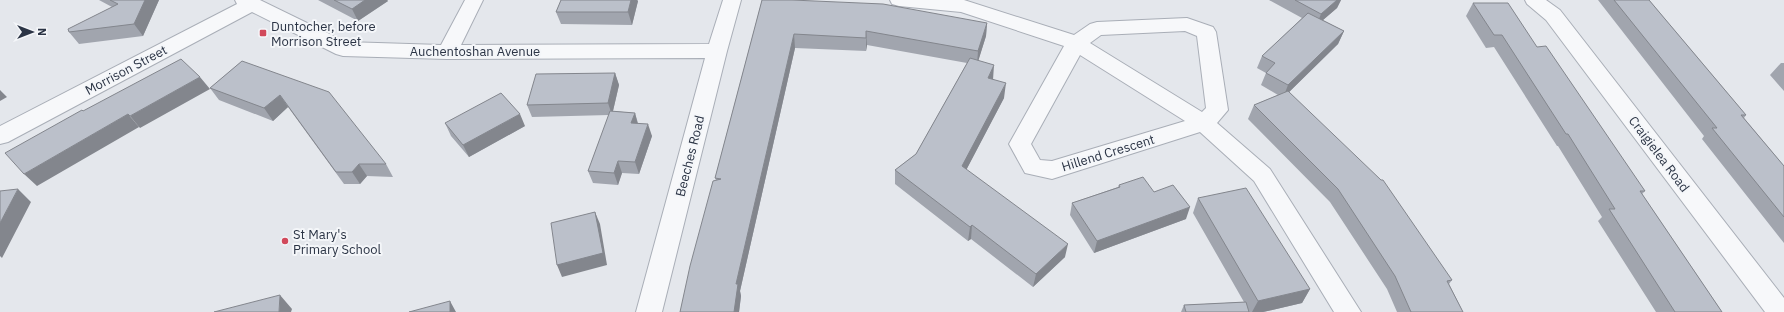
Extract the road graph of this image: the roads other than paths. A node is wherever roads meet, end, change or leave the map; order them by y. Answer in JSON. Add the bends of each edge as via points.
{"nodes":[{"id":1,"x":474,"y":0,"type":"edge"},
{"id":2,"x":732,"y":0,"type":"edge"},
{"id":3,"x":899,"y":0,"type":"edge"},
{"id":4,"x":1534,"y":0,"type":"edge"},
{"id":5,"x":248,"y":2,"type":"edge"},
{"id":6,"x":1076,"y":43,"type":"junction"},
{"id":7,"x":716,"y":51,"type":"junction"},
{"id":8,"x":447,"y":52,"type":"junction"},
{"id":9,"x":1204,"y":123,"type":"junction"},
{"id":10,"x":0,"y":136,"type":"edge"},
{"id":11,"x":649,"y":312,"type":"edge"},
{"id":12,"x":1348,"y":312,"type":"edge"},
{"id":13,"x":1780,"y":312,"type":"edge"}],
"edges":[{"from":1,"to":8,"type":"street"},
{"from":2,"to":7,"type":"street","name":"Beeches Road"},
{"from":3,"to":6,"type":"street","via":[[963,6]]},
{"from":4,"to":13,"type":"street","name":"Craigielea Road","via":[[1553,15]]},
{"from":5,"to":8,"type":"street","name":"Auchentoshan Avenue","via":[[343,49]]},
{"from":5,"to":10,"type":"street","name":"Morrison Street"},
{"from":6,"to":9,"type":"street"},
{"from":6,"to":9,"type":"street","name":"Hillend Crescent","via":[[1097,29],[1187,24],[1206,32],[1217,110]]},
{"from":6,"to":9,"type":"street","name":"Hillend Crescent","via":[[1020,144],[1033,167],[1052,170]]},
{"from":7,"to":8,"type":"street","name":"Auchentoshan Avenue"},
{"from":7,"to":11,"type":"street","name":"Beeches Road"},
{"from":9,"to":12,"type":"street","via":[[1262,175]]}]}
